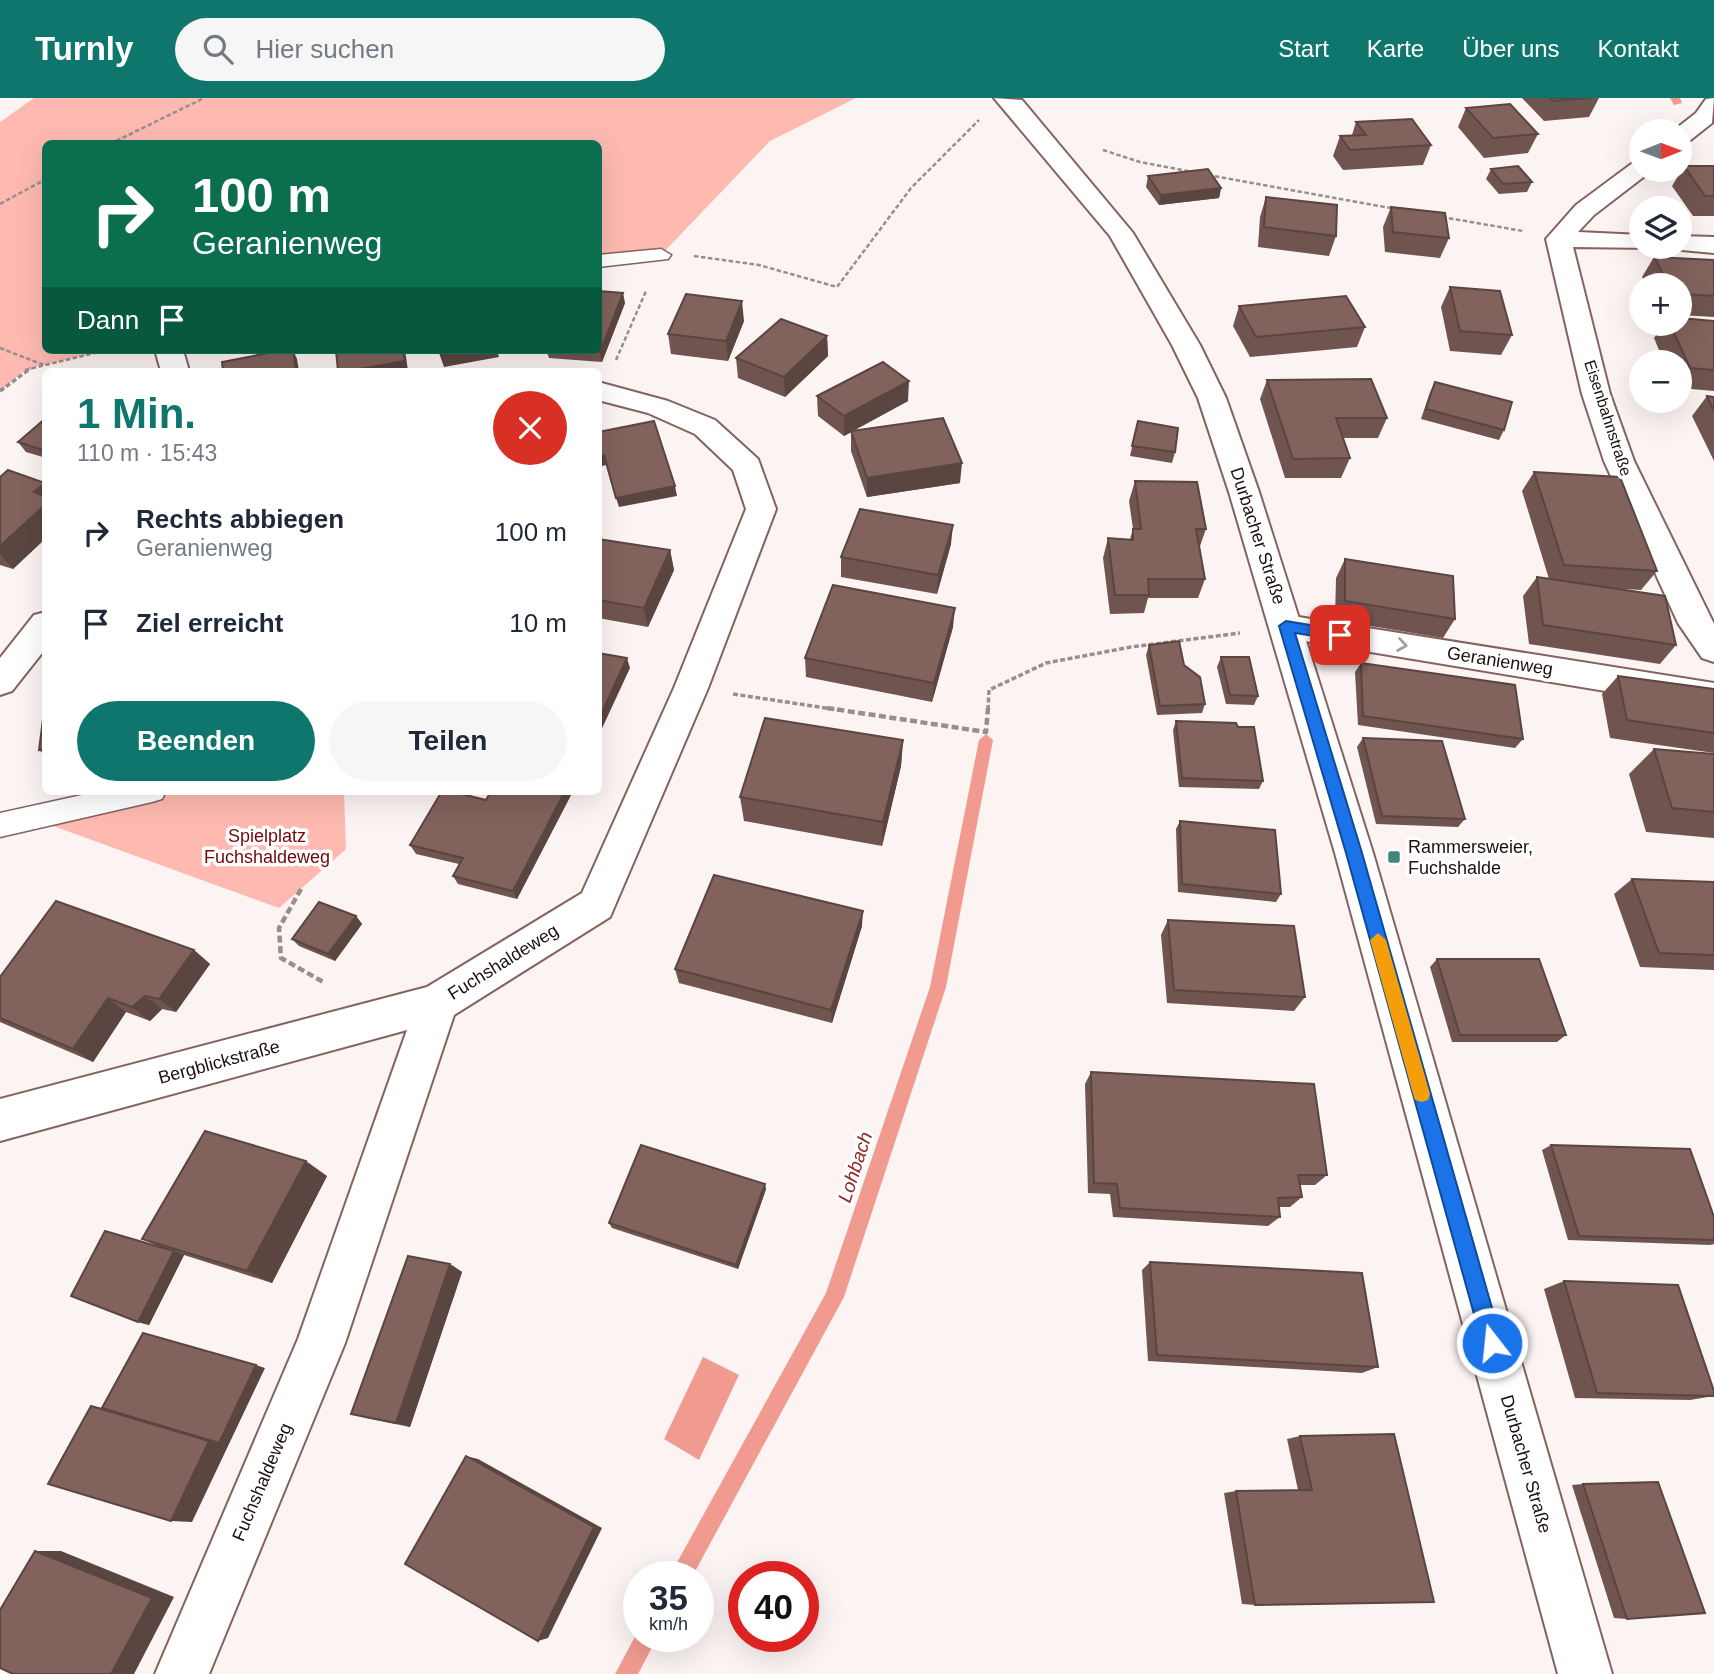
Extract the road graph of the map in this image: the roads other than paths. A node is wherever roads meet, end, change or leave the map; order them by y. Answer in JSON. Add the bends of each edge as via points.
{"nodes":[{"id":1,"x":1005,"y":98,"type":"edge"},
{"id":2,"x":1714,"y":104,"type":"edge"},
{"id":3,"x":1692,"y":127,"type":"edge"},
{"id":4,"x":1629,"y":177,"type":"edge"},
{"id":5,"x":1558,"y":239,"type":"junction"},
{"id":6,"x":1629,"y":242,"type":"edge"},
{"id":7,"x":1692,"y":244,"type":"edge"},
{"id":8,"x":1714,"y":245,"type":"edge"},
{"id":9,"x":661,"y":256,"type":"road end"},
{"id":10,"x":602,"y":261,"type":"edge"},
{"id":11,"x":602,"y":391,"type":"edge"},
{"id":12,"x":1286,"y":626,"type":"junction"},
{"id":13,"x":39,"y":639,"type":"edge"},
{"id":14,"x":1714,"y":649,"type":"edge"},
{"id":15,"x":0,"y":682,"type":"edge"},
{"id":16,"x":1714,"y":696,"type":"edge"},
{"id":17,"x":134,"y":795,"type":"edge"},
{"id":18,"x":0,"y":825,"type":"edge"},
{"id":19,"x":437,"y":1003,"type":"junction"},
{"id":20,"x":0,"y":1120,"type":"edge"},
{"id":21,"x":182,"y":1674,"type":"edge"},
{"id":22,"x":1585,"y":1674,"type":"edge"}],
"edges":[{"from":1,"to":12,"type":"street","name":"Durbacher Straße","via":[[1121,233],[1186,345],[1212,398]]},
{"from":2,"to":3,"type":"street"},
{"from":4,"to":5,"type":"street","via":[[1585,210]]},
{"from":5,"to":6,"type":"street"},
{"from":5,"to":14,"type":"street","name":"Eisenbahnstraße","via":[[1596,394],[1619,461],[1695,623]]},
{"from":7,"to":8,"type":"street"},
{"from":9,"to":10,"type":"lane"},
{"from":11,"to":19,"type":"street","name":"Fuchshaldeweg","via":[[705,427],[747,466],[761,509],[691,688],[596,905]]},
{"from":12,"to":16,"type":"street","name":"Geranienweg","one_way":true},
{"from":12,"to":22,"type":"street","name":"Durbacher Straße"},
{"from":13,"to":15,"type":"street"},
{"from":17,"to":18,"type":"lane"},
{"from":19,"to":20,"type":"street","name":"Bergblickstraße"},
{"from":19,"to":21,"type":"street","name":"Fuchshaldeweg","via":[[321,1343]]}]}
